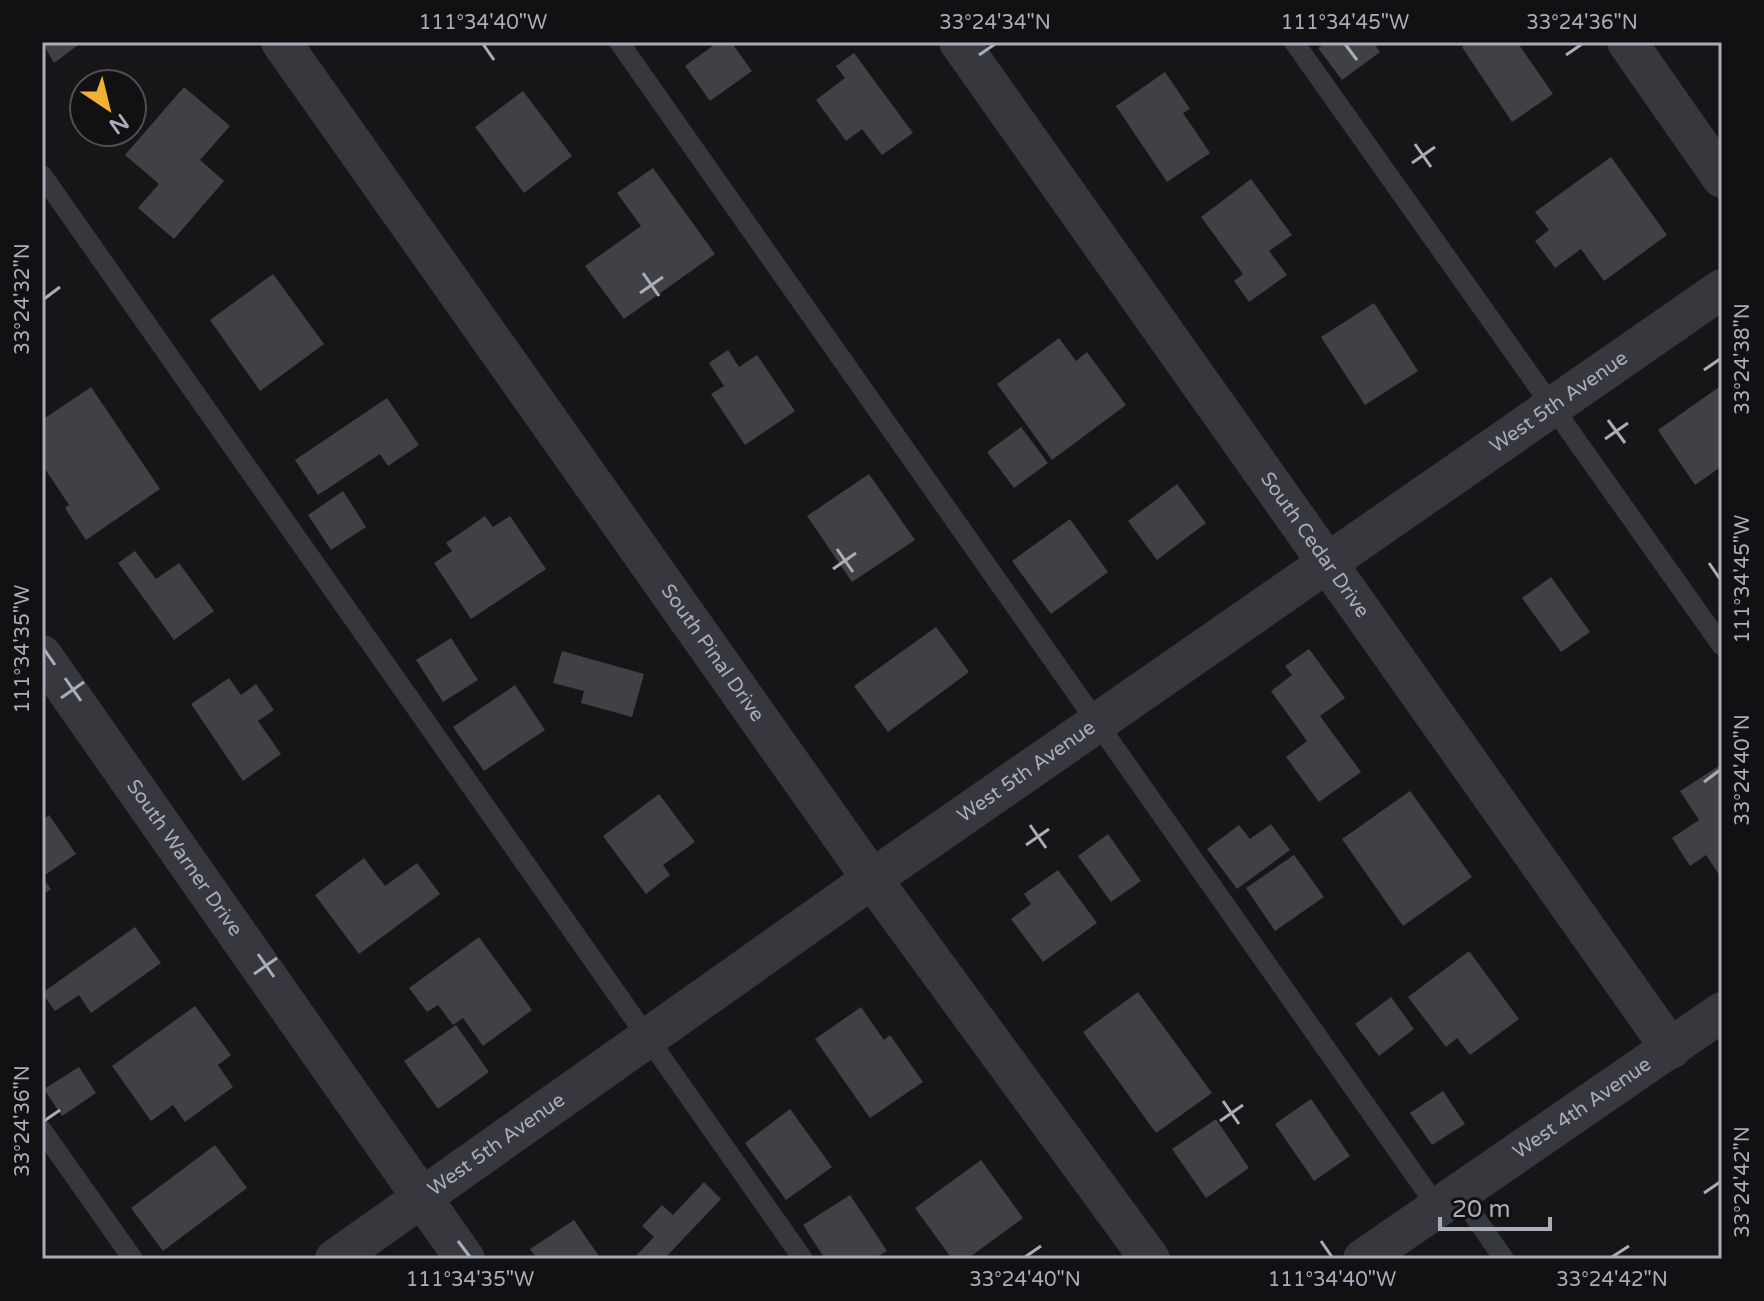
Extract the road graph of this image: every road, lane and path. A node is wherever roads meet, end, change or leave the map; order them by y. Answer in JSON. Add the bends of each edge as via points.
{"nodes":[{"id":1,"x":281,"y":42,"type":"edge"},
{"id":2,"x":619,"y":42,"type":"edge"},
{"id":3,"x":959,"y":42,"type":"edge"},
{"id":4,"x":1294,"y":42,"type":"edge"},
{"id":5,"x":1627,"y":42,"type":"edge"},
{"id":6,"x":42,"y":175,"type":"edge"},
{"id":7,"x":1722,"y":178,"type":"edge"},
{"id":8,"x":1722,"y":289,"type":"edge"},
{"id":9,"x":1551,"y":408,"type":"junction"},
{"id":10,"x":1328,"y":564,"type":"junction"},
{"id":11,"x":1722,"y":646,"type":"edge"},
{"id":12,"x":42,"y":655,"type":"edge"},
{"id":13,"x":1097,"y":724,"type":"junction"},
{"id":14,"x":872,"y":879,"type":"junction"},
{"id":15,"x":1722,"y":1012,"type":"edge"},
{"id":16,"x":649,"y":1037,"type":"junction"},
{"id":17,"x":1671,"y":1049,"type":"junction"},
{"id":18,"x":42,"y":1130,"type":"edge"},
{"id":19,"x":423,"y":1198,"type":"junction"},
{"id":20,"x":1449,"y":1201,"type":"junction"},
{"id":21,"x":133,"y":1259,"type":"edge"},
{"id":22,"x":335,"y":1259,"type":"edge"},
{"id":23,"x":465,"y":1259,"type":"edge"},
{"id":24,"x":803,"y":1259,"type":"edge"},
{"id":25,"x":1150,"y":1259,"type":"edge"},
{"id":26,"x":1363,"y":1259,"type":"edge"},
{"id":27,"x":1504,"y":1259,"type":"edge"}],
"edges":[{"from":1,"to":14,"type":"street","name":"South Pinal Drive"},
{"from":2,"to":13,"type":"lane"},
{"from":3,"to":10,"type":"street","name":"South Cedar Drive"},
{"from":4,"to":9,"type":"lane"},
{"from":5,"to":7,"type":"street"},
{"from":6,"to":16,"type":"lane"},
{"from":8,"to":9,"type":"street","name":"West 5th Avenue"},
{"from":9,"to":10,"type":"street","name":"West 5th Avenue"},
{"from":9,"to":11,"type":"lane"},
{"from":10,"to":13,"type":"street","name":"West 5th Avenue"},
{"from":10,"to":17,"type":"street","name":"South Cedar Drive"},
{"from":12,"to":19,"type":"street","name":"South Warner Drive"},
{"from":13,"to":14,"type":"street","name":"West 5th Avenue"},
{"from":13,"to":20,"type":"lane"},
{"from":14,"to":16,"type":"street","name":"West 5th Avenue"},
{"from":14,"to":25,"type":"street","name":"South Pinal Drive"},
{"from":15,"to":17,"type":"street","name":"West 4th Avenue"},
{"from":16,"to":19,"type":"street","name":"West 5th Avenue"},
{"from":16,"to":24,"type":"lane"},
{"from":17,"to":20,"type":"street","name":"West 4th Avenue"},
{"from":18,"to":21,"type":"lane"},
{"from":19,"to":22,"type":"street","name":"West 5th Avenue"},
{"from":19,"to":23,"type":"street","name":"South Warner Drive"},
{"from":20,"to":26,"type":"street","name":"West 4th Avenue"},
{"from":20,"to":27,"type":"lane"}]}
